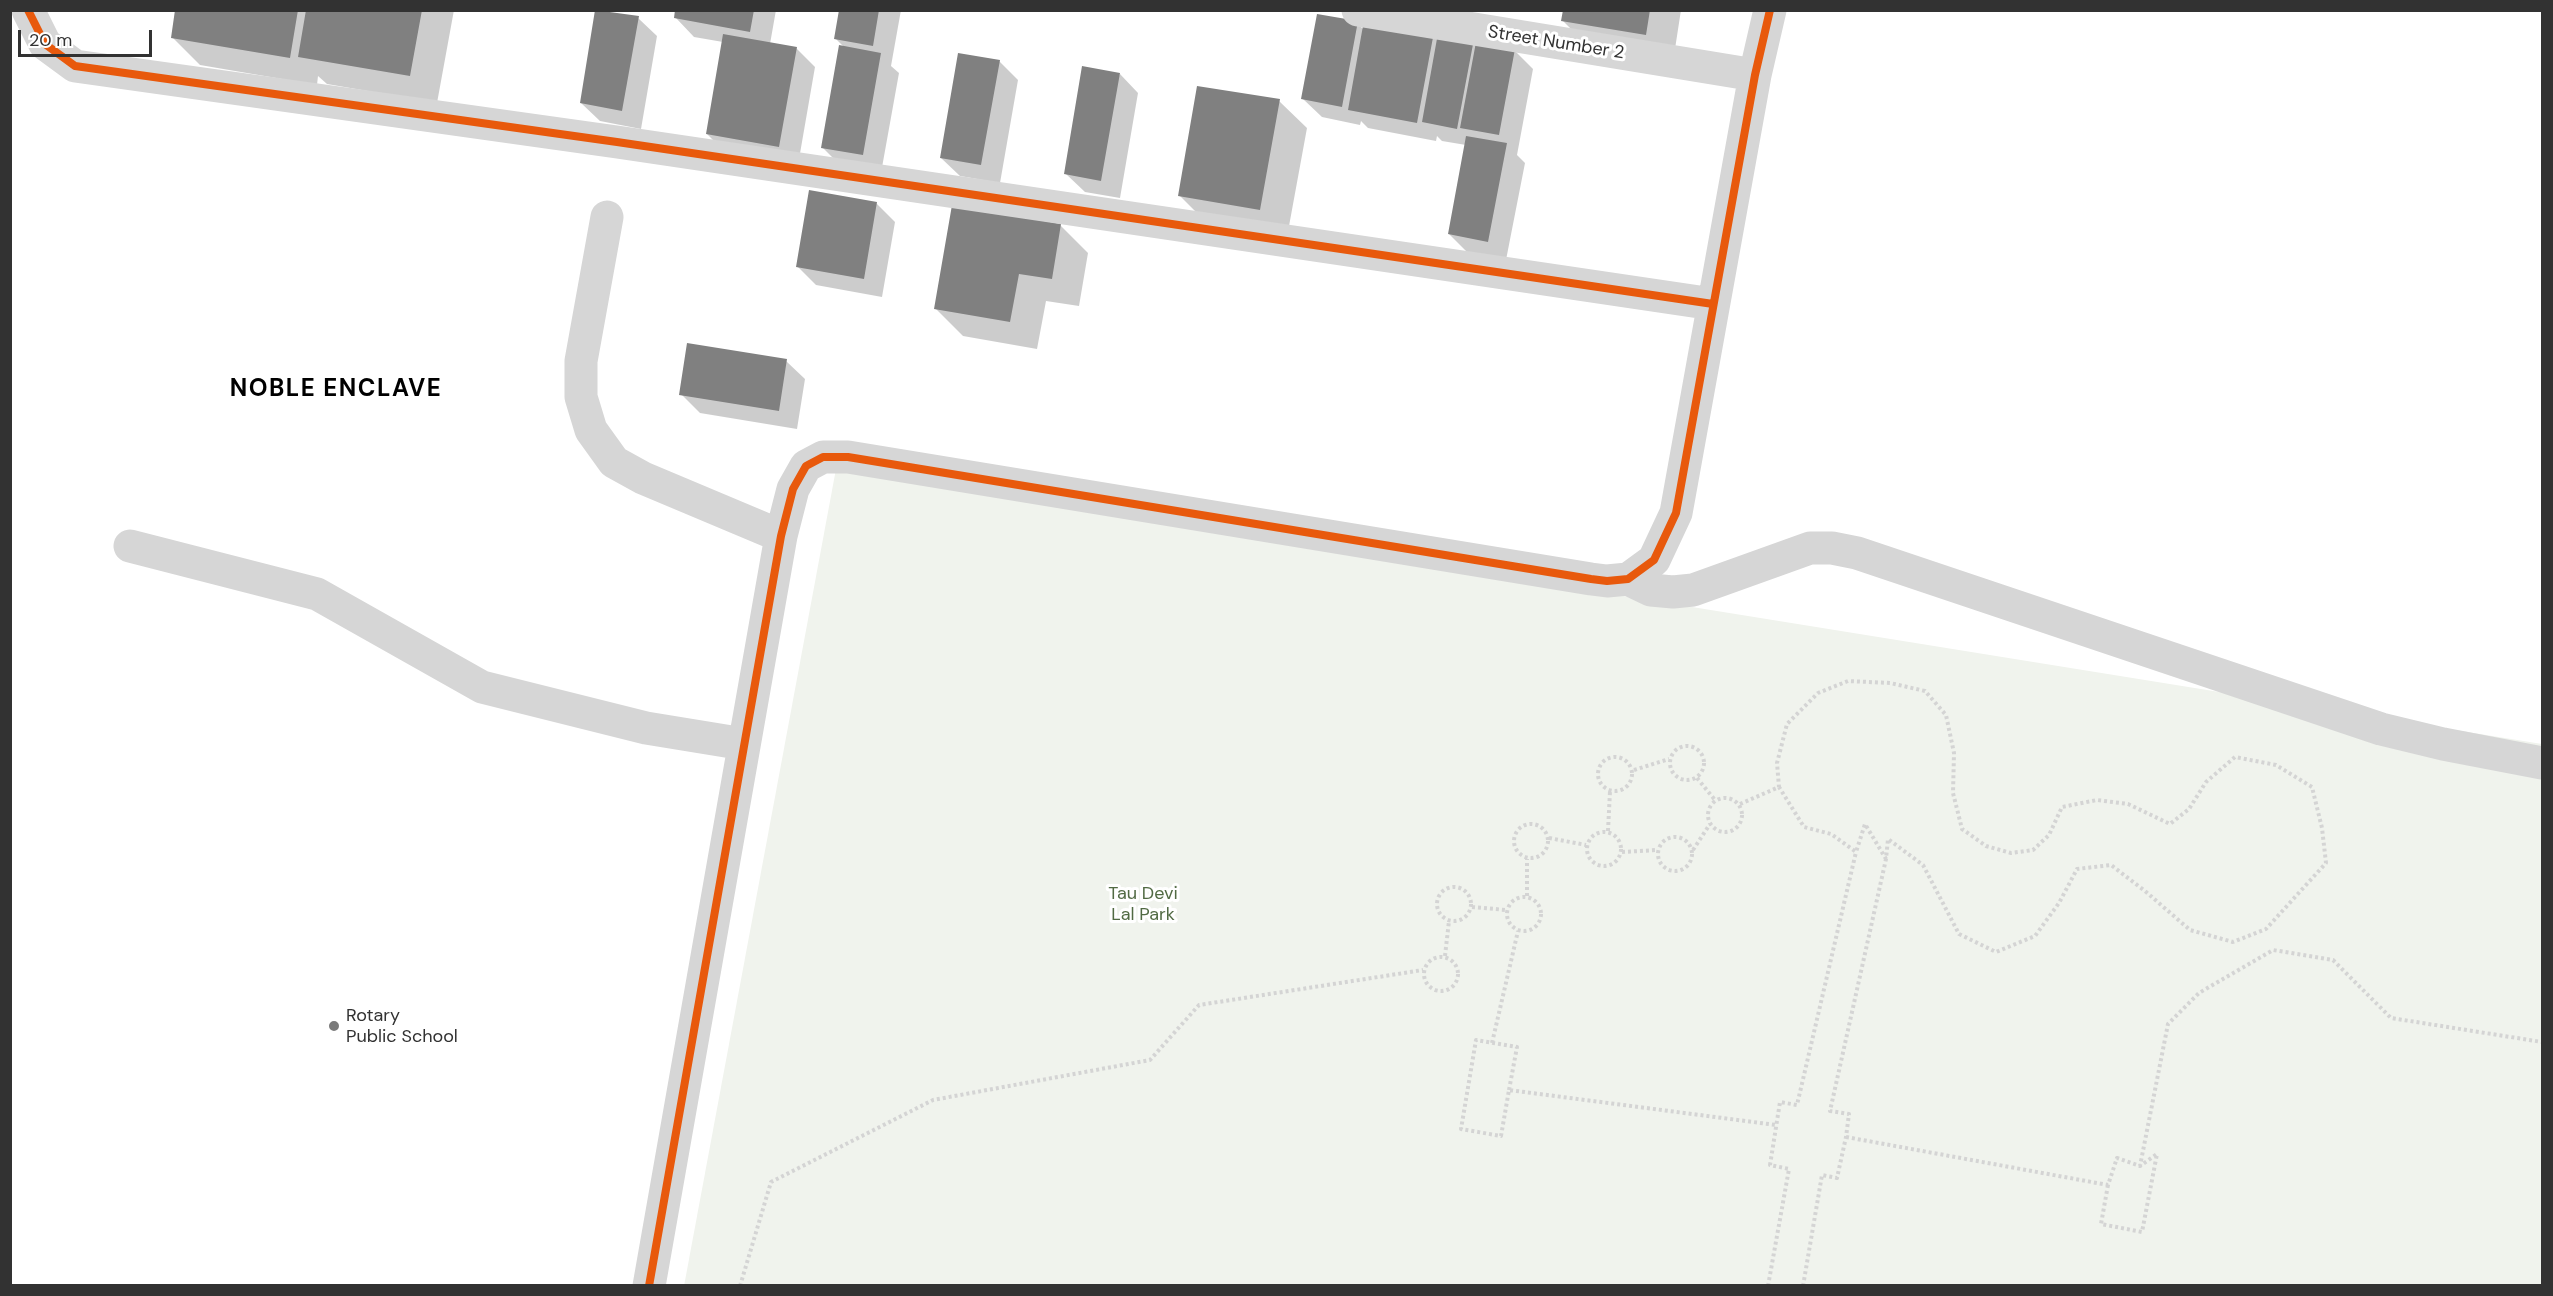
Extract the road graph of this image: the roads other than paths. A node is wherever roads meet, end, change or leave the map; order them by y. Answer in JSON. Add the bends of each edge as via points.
{"nodes":[{"id":1,"x":28,"y":10,"type":"edge"},
{"id":2,"x":1358,"y":10,"type":"edge"},
{"id":3,"x":1770,"y":10,"type":"edge"},
{"id":4,"x":1755,"y":75,"type":"junction"},
{"id":5,"x":607,"y":218,"type":"dead end"},
{"id":6,"x":1713,"y":304,"type":"junction"},
{"id":7,"x":781,"y":536,"type":"junction"},
{"id":8,"x":130,"y":546,"type":"dead end"},
{"id":9,"x":1628,"y":579,"type":"junction"},
{"id":10,"x":744,"y":744,"type":"junction"},
{"id":11,"x":2542,"y":763,"type":"edge"},
{"id":12,"x":649,"y":1286,"type":"edge"}],
"edges":[{"from":1,"to":6,"type":"street","via":[[45,44],[75,66]]},
{"from":2,"to":4,"type":"street","name":"Street Number 2"},
{"from":3,"to":4,"type":"street"},
{"from":4,"to":6,"type":"street"},
{"from":5,"to":7,"type":"street","via":[[581,361],[581,397],[591,430],[614,462]]},
{"from":6,"to":9,"type":"street","via":[[1676,513],[1654,560]]},
{"from":7,"to":9,"type":"street","via":[[793,489],[806,466],[823,456],[848,457],[1599,580]]},
{"from":7,"to":10,"type":"street"},
{"from":8,"to":10,"type":"street","via":[[317,594],[482,687],[646,728]]},
{"from":9,"to":11,"type":"street","via":[[1652,590],[1693,590],[1810,548],[1857,553],[2381,729]]},
{"from":10,"to":12,"type":"street"}]}
